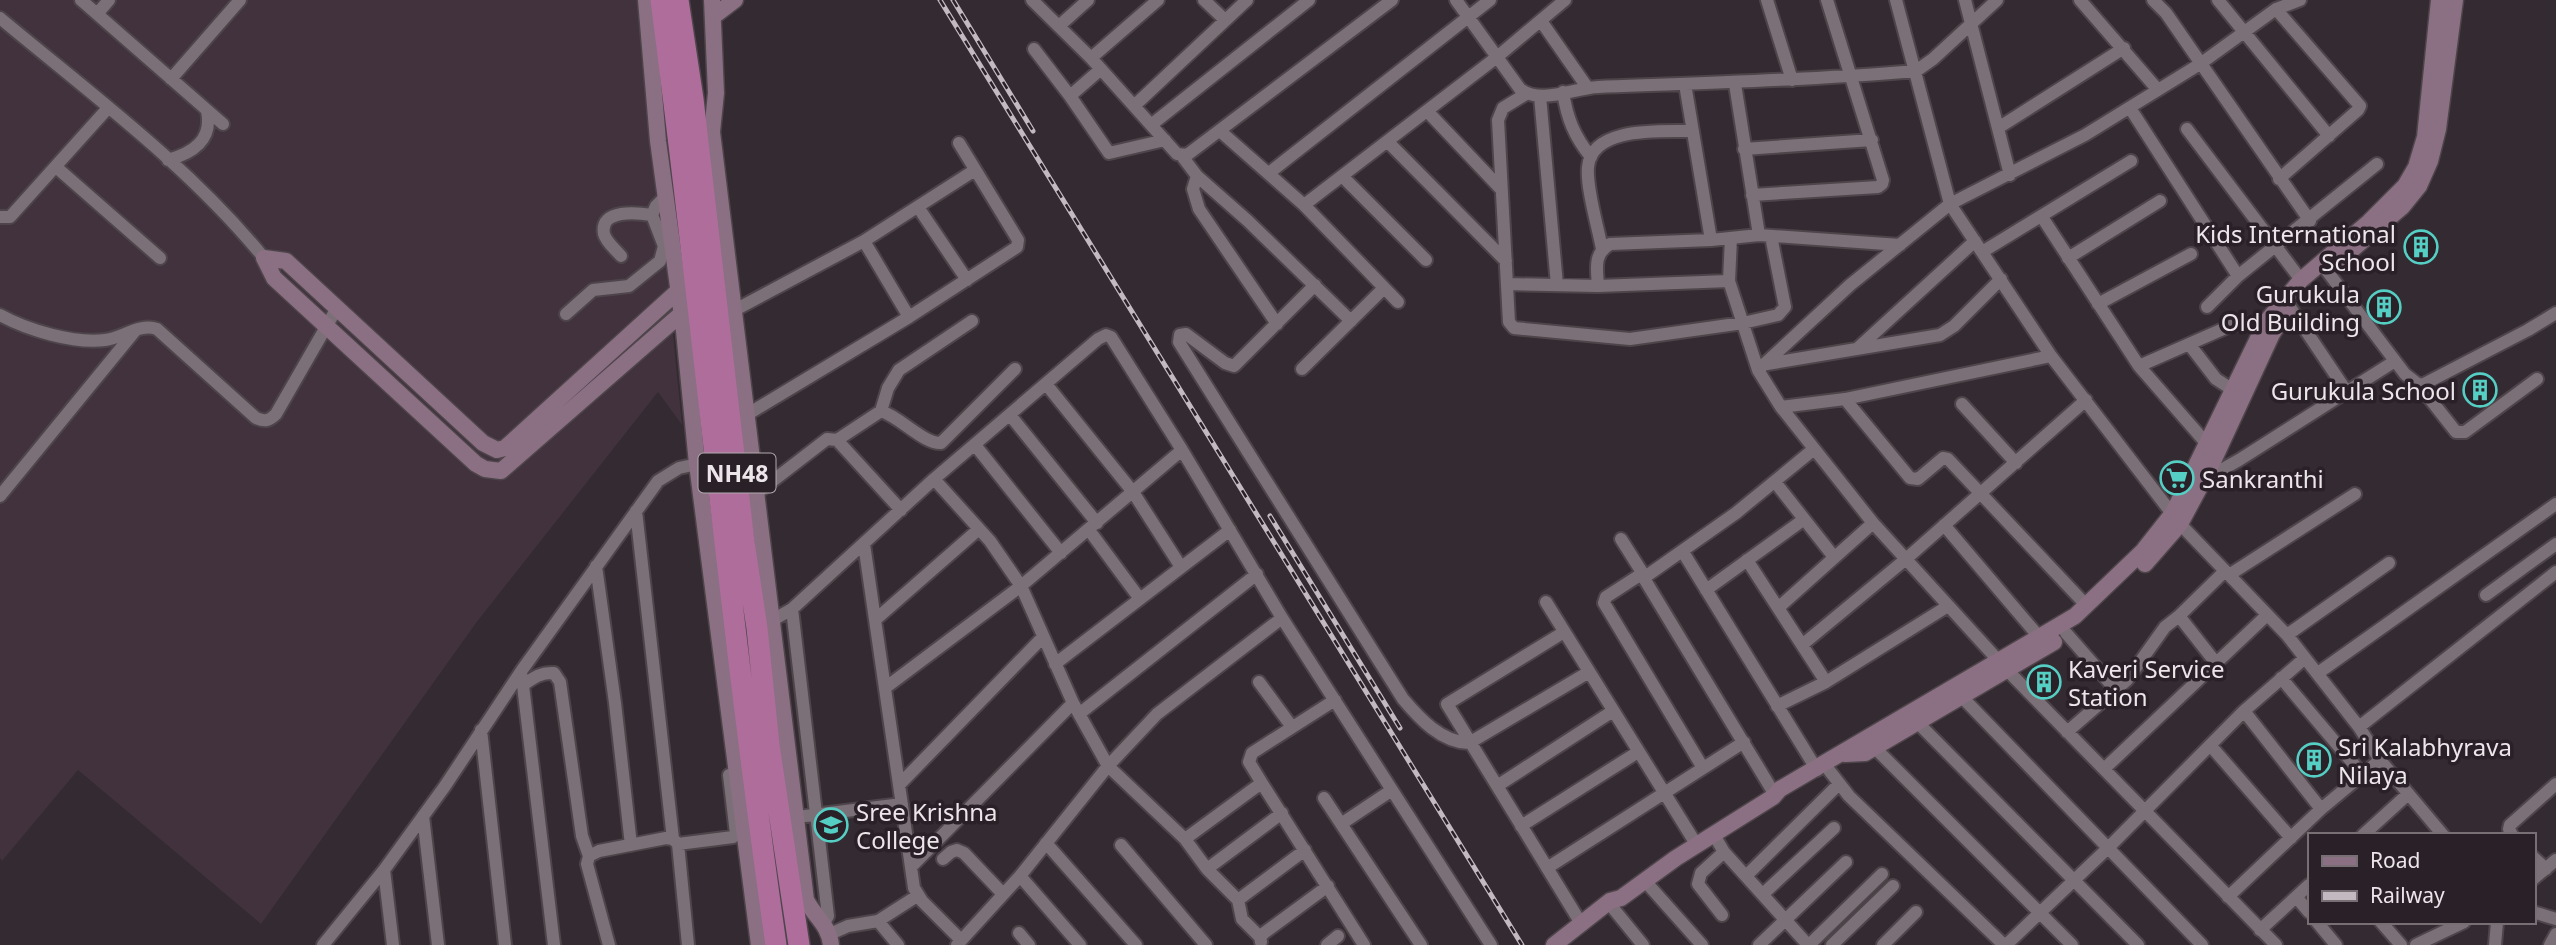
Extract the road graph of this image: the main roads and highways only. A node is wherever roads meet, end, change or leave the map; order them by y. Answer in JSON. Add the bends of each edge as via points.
{"nodes":[{"id":1,"x":661,"y":0,"type":"edge"},
{"id":2,"x":678,"y":0,"type":"edge"},
{"id":3,"x":776,"y":945,"type":"edge"},
{"id":4,"x":799,"y":945,"type":"edge"}],
"edges":[{"from":1,"to":3,"type":"highway","number":"NH48","via":[[671,195],[712,416],[726,624]]},
{"from":2,"to":4,"type":"highway","number":"NH48","via":[[769,745]]}]}
